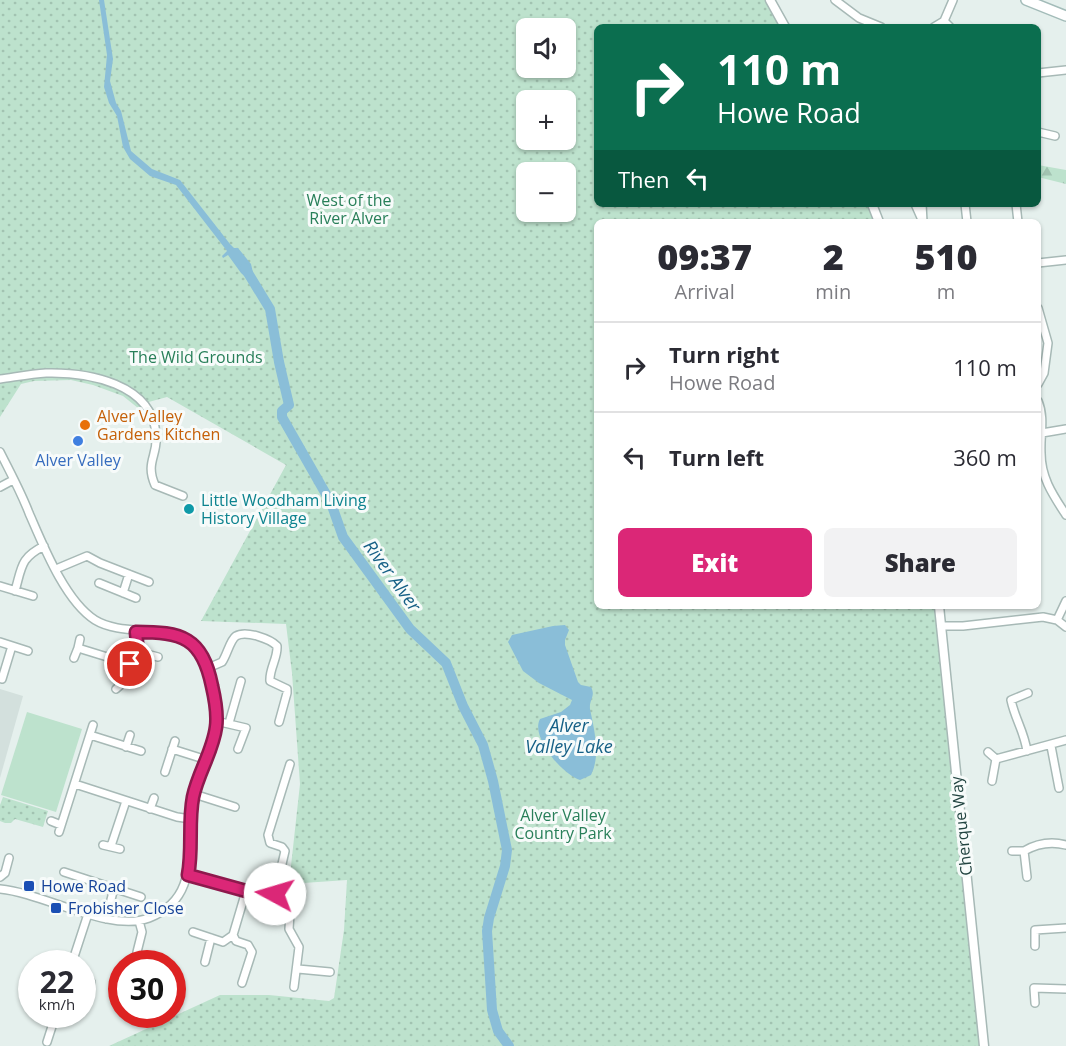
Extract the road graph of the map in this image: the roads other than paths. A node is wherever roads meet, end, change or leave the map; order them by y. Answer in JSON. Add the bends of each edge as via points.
{"nodes":[{"id":1,"x":770,"y":0,"type":"edge"},
{"id":2,"x":835,"y":0,"type":"edge"},
{"id":3,"x":953,"y":0,"type":"edge"},
{"id":4,"x":1026,"y":0,"type":"edge"},
{"id":5,"x":1066,"y":16,"type":"edge"},
{"id":6,"x":783,"y":24,"type":"edge"},
{"id":7,"x":874,"y":24,"type":"edge"},
{"id":8,"x":947,"y":24,"type":"edge"},
{"id":9,"x":1066,"y":70,"type":"edge"},
{"id":10,"x":1041,"y":73,"type":"edge"},
{"id":11,"x":1041,"y":133,"type":"edge"},
{"id":12,"x":1055,"y":136,"type":"dead end"},
{"id":13,"x":1066,"y":260,"type":"edge"},
{"id":14,"x":1041,"y":263,"type":"edge"},
{"id":15,"x":1041,"y":318,"type":"edge"},
{"id":16,"x":1041,"y":378,"type":"edge"},
{"id":17,"x":0,"y":379,"type":"edge"},
{"id":18,"x":1041,"y":409,"type":"edge"},
{"id":19,"x":1066,"y":429,"type":"edge"},
{"id":20,"x":1042,"y":433,"type":"junction"},
{"id":21,"x":0,"y":452,"type":"edge"},
{"id":22,"x":13,"y":480,"type":"junction"},
{"id":23,"x":0,"y":487,"type":"edge"},
{"id":24,"x":183,"y":496,"type":"dead end"},
{"id":25,"x":1066,"y":515,"type":"edge"},
{"id":26,"x":44,"y":546,"type":"junction"},
{"id":27,"x":56,"y":569,"type":"junction"},
{"id":28,"x":129,"y":574,"type":"junction"},
{"id":29,"x":149,"y":582,"type":"dead end"},
{"id":30,"x":99,"y":583,"type":"dead end"},
{"id":31,"x":0,"y":586,"type":"edge"},
{"id":32,"x":15,"y":591,"type":"junction"},
{"id":33,"x":123,"y":593,"type":"junction"},
{"id":34,"x":33,"y":596,"type":"dead end"},
{"id":35,"x":136,"y":598,"type":"dead end"},
{"id":36,"x":1066,"y":601,"type":"edge"},
{"id":37,"x":939,"y":609,"type":"edge"},
{"id":38,"x":1057,"y":620,"type":"junction"},
{"id":39,"x":1066,"y":627,"type":"edge"},
{"id":40,"x":941,"y":629,"type":"junction"},
{"id":41,"x":136,"y":632,"type":"junction"},
{"id":42,"x":80,"y":639,"type":"dead end"},
{"id":43,"x":0,"y":642,"type":"edge"},
{"id":44,"x":12,"y":646,"type":"junction"},
{"id":45,"x":78,"y":648,"type":"junction"},
{"id":46,"x":28,"y":651,"type":"dead end"},
{"id":47,"x":135,"y":651,"type":"junction"},
{"id":48,"x":158,"y":657,"type":"dead end"},
{"id":49,"x":74,"y":658,"type":"dead end"},
{"id":50,"x":3,"y":664,"type":"edge"},
{"id":51,"x":130,"y":664,"type":"junction"},
{"id":52,"x":208,"y":668,"type":"junction"},
{"id":53,"x":2,"y":679,"type":"dead end"},
{"id":54,"x":242,"y":681,"type":"dead end"},
{"id":55,"x":116,"y":689,"type":"dead end"},
{"id":56,"x":1028,"y":693,"type":"dead end"},
{"id":57,"x":216,"y":721,"type":"junction"},
{"id":58,"x":279,"y":722,"type":"dead end"},
{"id":59,"x":229,"y":723,"type":"junction"},
{"id":60,"x":93,"y":725,"type":"dead end"},
{"id":61,"x":90,"y":735,"type":"junction"},
{"id":62,"x":130,"y":735,"type":"dead end"},
{"id":63,"x":1066,"y":740,"type":"edge"},
{"id":64,"x":1051,"y":746,"type":"junction"},
{"id":65,"x":126,"y":747,"type":"junction"},
{"id":66,"x":238,"y":749,"type":"dead end"},
{"id":67,"x":1027,"y":751,"type":"junction"},
{"id":68,"x":141,"y":752,"type":"dead end"},
{"id":69,"x":988,"y":752,"type":"dead end"},
{"id":70,"x":996,"y":759,"type":"junction"},
{"id":71,"x":207,"y":760,"type":"junction"},
{"id":72,"x":290,"y":764,"type":"dead end"},
{"id":73,"x":165,"y":772,"type":"dead end"},
{"id":74,"x":992,"y":781,"type":"dead end"},
{"id":75,"x":75,"y":784,"type":"junction"},
{"id":76,"x":1060,"y":789,"type":"edge"},
{"id":77,"x":194,"y":794,"type":"junction"},
{"id":78,"x":154,"y":798,"type":"dead end"},
{"id":79,"x":126,"y":801,"type":"junction"},
{"id":80,"x":235,"y":807,"type":"dead end"},
{"id":81,"x":150,"y":809,"type":"junction"},
{"id":82,"x":190,"y":819,"type":"junction"},
{"id":83,"x":51,"y":821,"type":"dead end"},
{"id":84,"x":103,"y":845,"type":"dead end"},
{"id":85,"x":1066,"y":845,"type":"edge"},
{"id":86,"x":111,"y":846,"type":"junction"},
{"id":87,"x":120,"y":849,"type":"dead end"},
{"id":88,"x":1012,"y":851,"type":"dead end"},
{"id":89,"x":1024,"y":851,"type":"junction"},
{"id":90,"x":9,"y":858,"type":"dead end"},
{"id":91,"x":64,"y":872,"type":"dead end"},
{"id":92,"x":188,"y":875,"type":"junction"},
{"id":93,"x":0,"y":877,"type":"edge"},
{"id":94,"x":1027,"y":877,"type":"dead end"},
{"id":95,"x":114,"y":888,"type":"junction"},
{"id":96,"x":0,"y":890,"type":"edge"},
{"id":97,"x":246,"y":891,"type":"junction"},
{"id":98,"x":275,"y":894,"type":"junction"},
{"id":99,"x":141,"y":897,"type":"dead end"},
{"id":100,"x":88,"y":914,"type":"junction"},
{"id":101,"x":106,"y":919,"type":"junction"},
{"id":102,"x":139,"y":921,"type":"junction"},
{"id":103,"x":1026,"y":927,"type":"dead end"},
{"id":104,"x":1066,"y":928,"type":"edge"},
{"id":105,"x":1035,"y":930,"type":"junction"},
{"id":106,"x":193,"y":932,"type":"dead end"},
{"id":107,"x":233,"y":935,"type":"junction"},
{"id":108,"x":211,"y":938,"type":"junction"},
{"id":109,"x":1035,"y":946,"type":"dead end"},
{"id":110,"x":76,"y":950,"type":"edge"},
{"id":111,"x":137,"y":950,"type":"edge"},
{"id":112,"x":205,"y":962,"type":"dead end"},
{"id":113,"x":298,"y":969,"type":"junction"},
{"id":114,"x":330,"y":972,"type":"dead end"},
{"id":115,"x":242,"y":983,"type":"dead end"},
{"id":116,"x":294,"y":987,"type":"dead end"},
{"id":117,"x":1066,"y":989,"type":"edge"},
{"id":118,"x":1035,"y":1003,"type":"dead end"},
{"id":119,"x":52,"y":1028,"type":"edge"},
{"id":120,"x":47,"y":1042,"type":"dead end"},
{"id":121,"x":984,"y":1046,"type":"edge"}],
"edges":[{"from":1,"to":6,"type":"street"},
{"from":2,"to":7,"type":"street"},
{"from":3,"to":8,"type":"street"},
{"from":4,"to":5,"type":"main road"},
{"from":9,"to":10,"type":"street"},
{"from":11,"to":12,"type":"street"},
{"from":13,"to":14,"type":"street"},
{"from":15,"to":16,"type":"street","via":[[1048,343]]},
{"from":17,"to":24,"type":"street","via":[[46,373],[78,375],[122,387],[144,404],[153,420],[157,436],[150,473],[156,484]]},
{"from":18,"to":20,"type":"street"},
{"from":19,"to":20,"type":"street"},
{"from":20,"to":25,"type":"street","via":[[1043,483]]},
{"from":21,"to":22,"type":"street"},
{"from":22,"to":23,"type":"street"},
{"from":22,"to":26,"type":"street"},
{"from":26,"to":27,"type":"street"},
{"from":26,"to":32,"type":"street","via":[[25,558]]},
{"from":27,"to":28,"type":"street","via":[[87,556]]},
{"from":27,"to":41,"type":"street","via":[[71,597],[85,612],[104,624]]},
{"from":28,"to":29,"type":"street"},
{"from":28,"to":33,"type":"street"},
{"from":30,"to":33,"type":"street"},
{"from":31,"to":32,"type":"street"},
{"from":32,"to":34,"type":"street"},
{"from":33,"to":35,"type":"street"},
{"from":36,"to":38,"type":"street"},
{"from":37,"to":40,"type":"street","name":"Cherque Way"},
{"from":38,"to":39,"type":"street"},
{"from":38,"to":40,"type":"street","via":[[1043,617]]},
{"from":40,"to":121,"type":"street","name":"Cherque Way"},
{"from":41,"to":47,"type":"street"},
{"from":41,"to":52,"type":"street","via":[[184,638],[199,650]]},
{"from":42,"to":45,"type":"street"},
{"from":43,"to":44,"type":"street"},
{"from":44,"to":46,"type":"street"},
{"from":44,"to":50,"type":"street"},
{"from":45,"to":49,"type":"street"},
{"from":45,"to":51,"type":"street"},
{"from":47,"to":48,"type":"street"},
{"from":47,"to":51,"type":"street"},
{"from":50,"to":53,"type":"street"},
{"from":51,"to":55,"type":"street","via":[[125,681]]},
{"from":52,"to":57,"type":"street"},
{"from":52,"to":58,"type":"street","via":[[222,662],[238,635],[273,642],[277,646],[270,681],[287,689]]},
{"from":54,"to":59,"type":"street"},
{"from":56,"to":67,"type":"street","via":[[1008,698],[1022,727]]},
{"from":57,"to":59,"type":"street"},
{"from":57,"to":71,"type":"street"},
{"from":59,"to":66,"type":"street","via":[[246,728]]},
{"from":60,"to":61,"type":"street"},
{"from":61,"to":65,"type":"street"},
{"from":61,"to":75,"type":"street"},
{"from":62,"to":65,"type":"street"},
{"from":63,"to":64,"type":"street"},
{"from":64,"to":67,"type":"street"},
{"from":64,"to":76,"type":"street"},
{"from":65,"to":68,"type":"street"},
{"from":67,"to":70,"type":"street"},
{"from":69,"to":70,"type":"street"},
{"from":70,"to":74,"type":"street"},
{"from":71,"to":73,"type":"street","via":[[173,745]]},
{"from":71,"to":77,"type":"street"},
{"from":72,"to":98,"type":"street","via":[[268,835],[270,843],[285,851]]},
{"from":75,"to":79,"type":"street"},
{"from":75,"to":83,"type":"street","via":[[60,828]]},
{"from":77,"to":80,"type":"street"},
{"from":77,"to":82,"type":"street"},
{"from":78,"to":81,"type":"street"},
{"from":79,"to":81,"type":"street"},
{"from":79,"to":86,"type":"street"},
{"from":81,"to":82,"type":"street"},
{"from":82,"to":92,"type":"street"},
{"from":84,"to":86,"type":"street"},
{"from":85,"to":89,"type":"street","via":[[1042,844]]},
{"from":86,"to":87,"type":"street"},
{"from":88,"to":89,"type":"street"},
{"from":89,"to":94,"type":"street"},
{"from":90,"to":93,"type":"street"},
{"from":91,"to":95,"type":"street"},
{"from":92,"to":97,"type":"street"},
{"from":92,"to":102,"type":"street","via":[[170,905]]},
{"from":95,"to":99,"type":"street"},
{"from":95,"to":101,"type":"street"},
{"from":96,"to":100,"type":"street","via":[[27,893]]},
{"from":97,"to":98,"type":"street"},
{"from":97,"to":107,"type":"street"},
{"from":98,"to":113,"type":"street","via":[[287,893],[289,929],[299,947]]},
{"from":100,"to":101,"type":"street"},
{"from":100,"to":110,"type":"street"},
{"from":101,"to":102,"type":"street"},
{"from":102,"to":111,"type":"street","via":[[142,932]]},
{"from":103,"to":105,"type":"street"},
{"from":104,"to":105,"type":"street"},
{"from":105,"to":109,"type":"street"},
{"from":106,"to":108,"type":"street"},
{"from":107,"to":108,"type":"street","via":[[224,942]]},
{"from":107,"to":115,"type":"street","via":[[252,952]]},
{"from":108,"to":112,"type":"street"},
{"from":113,"to":114,"type":"street"},
{"from":113,"to":116,"type":"street"},
{"from":117,"to":118,"type":"street","via":[[1034,985]]},
{"from":119,"to":120,"type":"street"}]}
